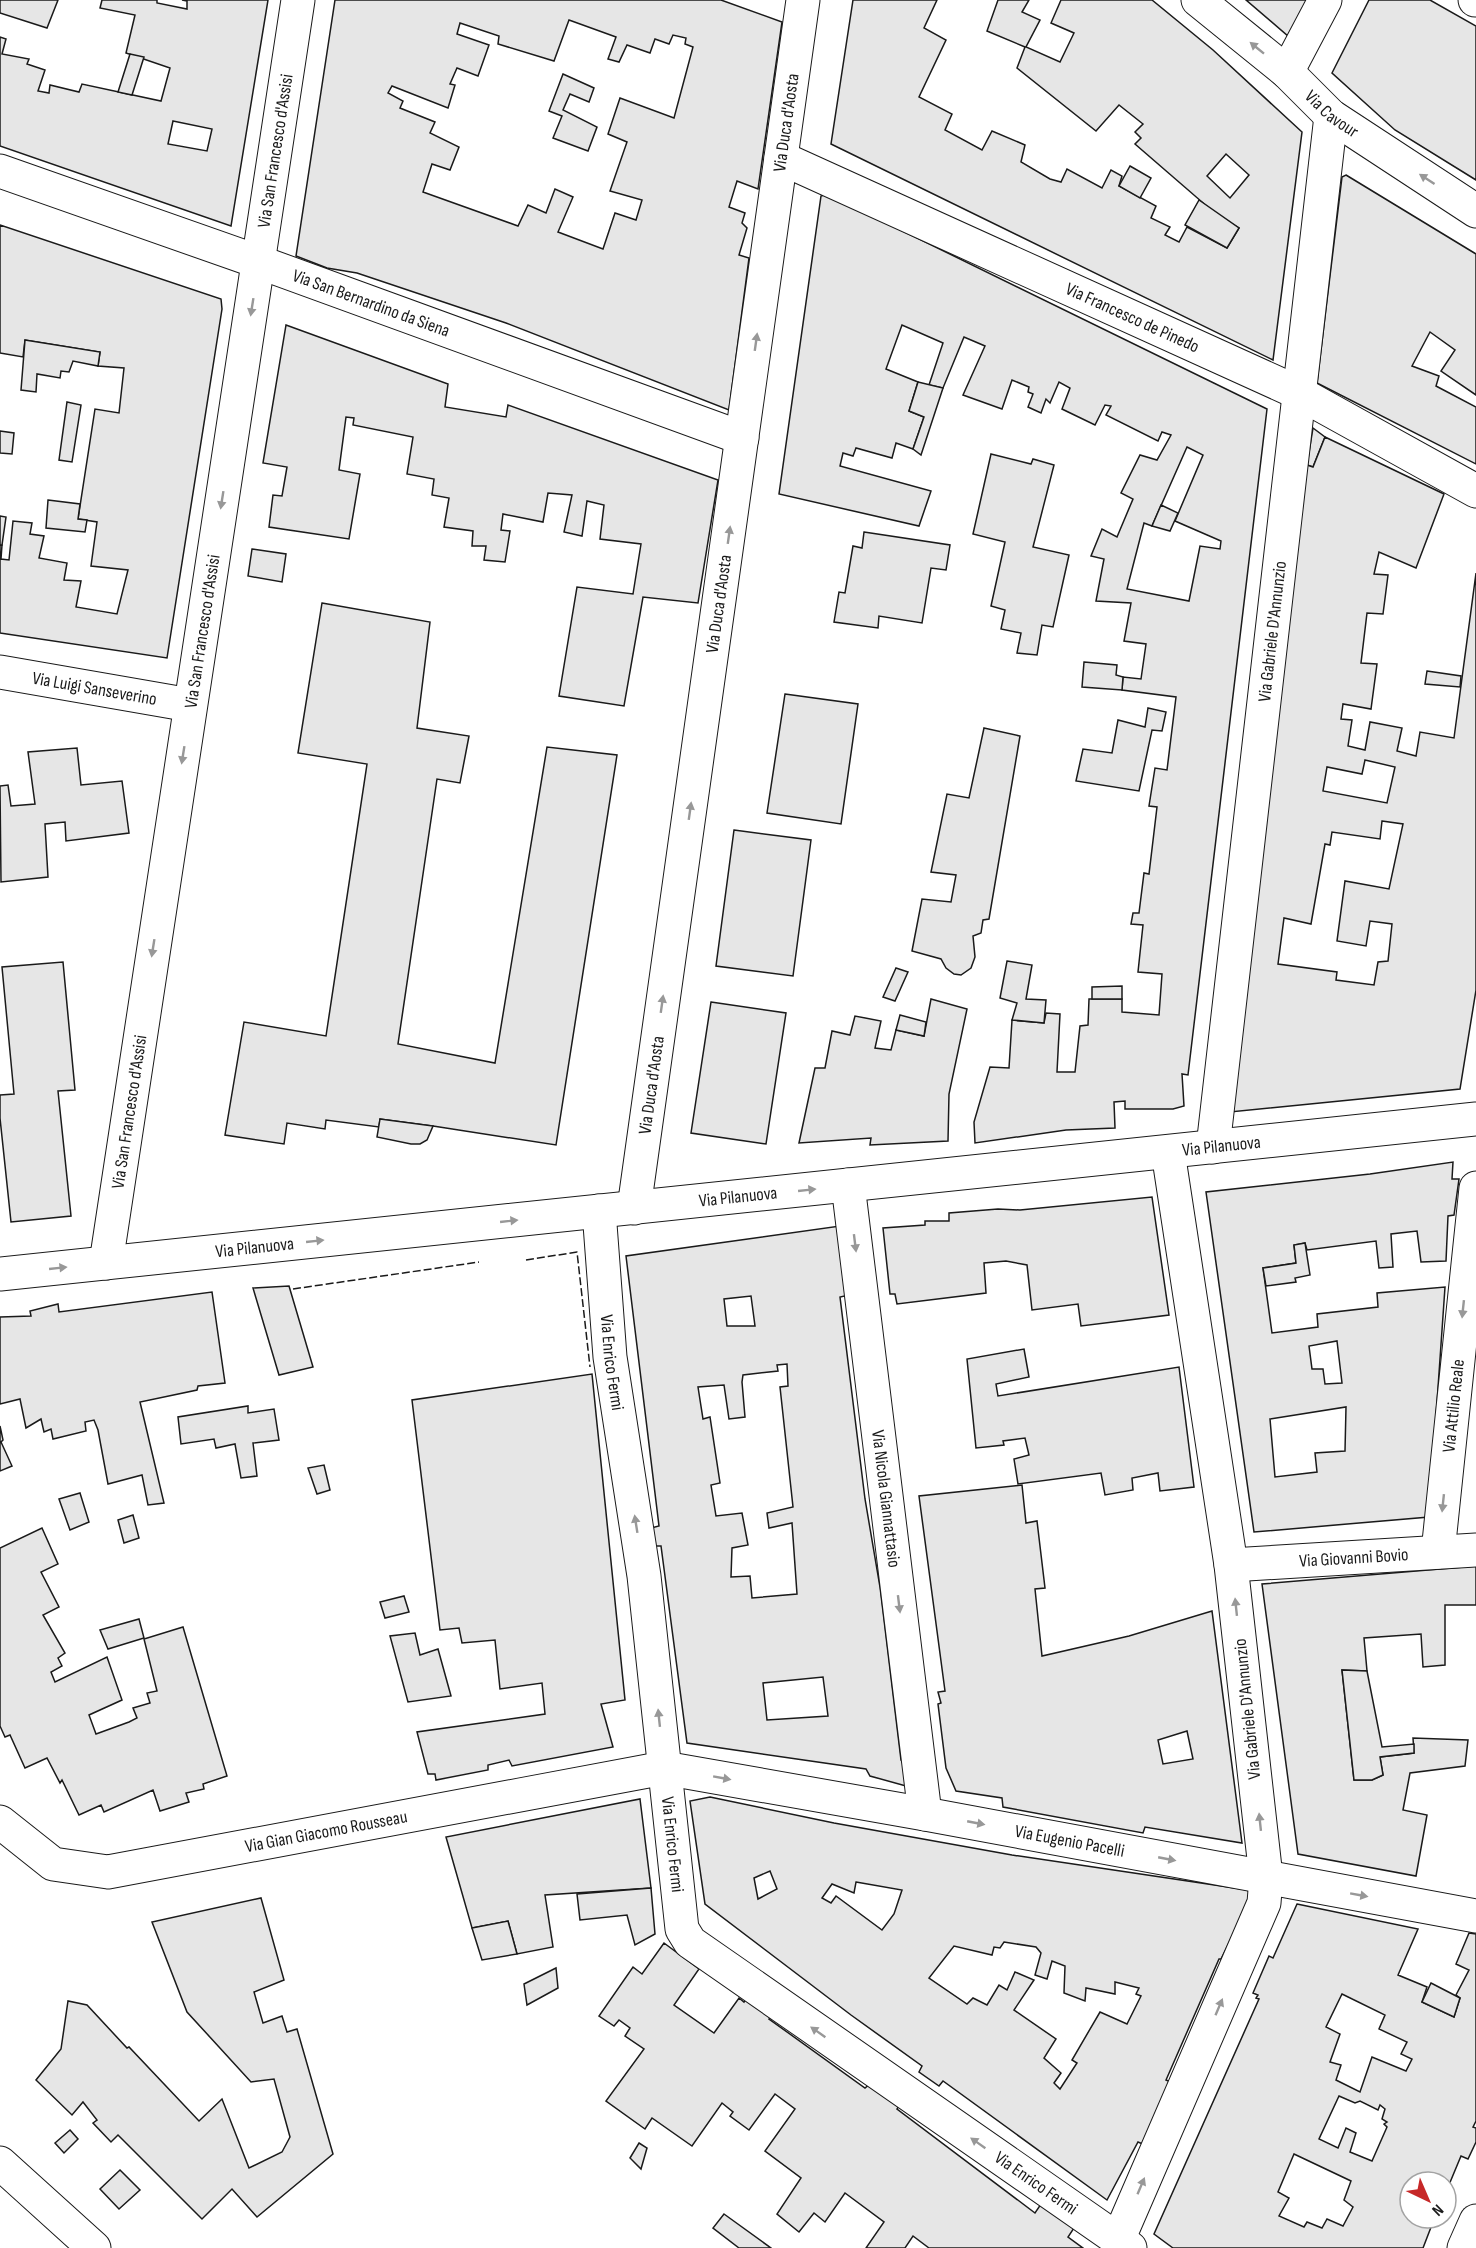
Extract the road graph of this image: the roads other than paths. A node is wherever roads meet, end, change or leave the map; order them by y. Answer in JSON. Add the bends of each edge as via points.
{"nodes":[{"id":1,"x":298,"y":0,"type":"edge"},
{"id":2,"x":803,"y":0,"type":"edge"},
{"id":3,"x":1198,"y":0,"type":"edge"},
{"id":4,"x":1325,"y":0,"type":"edge"},
{"id":5,"x":1287,"y":72,"type":"junction"},
{"id":6,"x":1331,"y":116,"type":"junction"},
{"id":7,"x":781,"y":158,"type":"junction"},
{"id":8,"x":0,"y":171,"type":"edge"},
{"id":9,"x":1476,"y":211,"type":"edge"},
{"id":10,"x":259,"y":262,"type":"junction"},
{"id":11,"x":1299,"y":393,"type":"junction"},
{"id":12,"x":742,"y":438,"type":"junction"},
{"id":13,"x":1476,"y":490,"type":"edge"},
{"id":14,"x":0,"y":672,"type":"edge"},
{"id":15,"x":190,"y":705,"type":"junction"},
{"id":16,"x":1476,"y":1119,"type":"edge"},
{"id":17,"x":1213,"y":1147,"type":"junction"},
{"id":18,"x":1168,"y":1152,"type":"junction"},
{"id":19,"x":848,"y":1185,"type":"junction"},
{"id":20,"x":1476,"y":1188,"type":"edge"},
{"id":21,"x":634,"y":1208,"type":"junction"},
{"id":22,"x":599,"y":1211,"type":"junction"},
{"id":23,"x":106,"y":1263,"type":"junction"},
{"id":24,"x":0,"y":1274,"type":"edge"},
{"id":25,"x":1476,"y":1550,"type":"edge"},
{"id":26,"x":1438,"y":1552,"type":"junction"},
{"id":27,"x":1231,"y":1565,"type":"junction"},
{"id":28,"x":664,"y":1768,"type":"junction"},
{"id":29,"x":925,"y":1814,"type":"junction"},
{"id":30,"x":0,"y":1822,"type":"edge"},
{"id":31,"x":1266,"y":1877,"type":"junction"},
{"id":32,"x":1476,"y":1916,"type":"edge"},
{"id":33,"x":0,"y":2163,"type":"edge"},
{"id":34,"x":1476,"y":2221,"type":"edge"},
{"id":35,"x":1124,"y":2244,"type":"edge"},
{"id":36,"x":94,"y":2248,"type":"edge"},
{"id":37,"x":1464,"y":2248,"type":"edge"}],
"edges":[{"from":1,"to":10,"type":"street","name":"Via San Francesco d'Assisi"},
{"from":2,"to":7,"type":"street","name":"Via Duca d'Aosta"},
{"from":5,"to":3,"type":"street","name":"Via Cavour","one_way":true},
{"from":4,"to":5,"type":"street"},
{"from":5,"to":6,"type":"street","name":"Via Cavour"},
{"from":9,"to":6,"type":"street","name":"Via Cavour","one_way":true},
{"from":6,"to":11,"type":"street","name":"Via Gabriele D'Annunzio"},
{"from":7,"to":11,"type":"street","name":"Via Francesco de Pinedo"},
{"from":12,"to":7,"type":"street","name":"Via Duca d'Aosta","one_way":true},
{"from":8,"to":10,"type":"street","name":"Via San Bernardino da Siena"},
{"from":10,"to":12,"type":"street","name":"Via San Bernardino da Siena"},
{"from":10,"to":15,"type":"street","name":"Via San Francesco d'Assisi","one_way":true},
{"from":11,"to":13,"type":"street","name":"Via Francesco de Pinedo"},
{"from":11,"to":17,"type":"street","name":"Via Gabriele D'Annunzio"},
{"from":21,"to":12,"type":"street","name":"Via Duca d'Aosta","one_way":true},
{"from":14,"to":15,"type":"street","name":"Via Luigi Sanseverino"},
{"from":15,"to":23,"type":"street","name":"Via San Francesco d'Assisi","one_way":true},
{"from":16,"to":17,"type":"street","name":"Via Pilanuova"},
{"from":17,"to":18,"type":"street","name":"Via Pilanuova"},
{"from":18,"to":19,"type":"street","name":"Via Pilanuova"},
{"from":18,"to":27,"type":"street","name":"Via Gabriele D'Annunzio"},
{"from":21,"to":19,"type":"street","name":"Via Pilanuova","one_way":true},
{"from":19,"to":29,"type":"street","name":"Via Nicola Giannattasio","one_way":true},
{"from":20,"to":26,"type":"street","name":"Via Attilio Reale","one_way":true},
{"from":21,"to":22,"type":"street","name":"Via Pilanuova"},
{"from":23,"to":22,"type":"street","name":"Via Pilanuova","one_way":true},
{"from":28,"to":22,"type":"street","name":"Via Enrico Fermi","one_way":true,"via":[[644,1576],[610,1357]]},
{"from":24,"to":23,"type":"street","name":"Via Pilanuova","one_way":true},
{"from":25,"to":26,"type":"street","name":"Via Giovanni Bovio"},
{"from":26,"to":27,"type":"street","name":"Via Giovanni Bovio"},
{"from":31,"to":27,"type":"street","name":"Via Gabriele D'Annunzio","one_way":true},
{"from":28,"to":29,"type":"street","name":"Via Eugenio Pacelli","one_way":true},
{"from":28,"to":30,"type":"street","name":"Via Gian Giacomo Rousseau","via":[[108,1872],[53,1864]]},
{"from":35,"to":28,"type":"street","name":"Via Enrico Fermi","one_way":true,"via":[[690,1942],[682,1929]]},
{"from":29,"to":31,"type":"street","name":"Via Eugenio Pacelli","one_way":true},
{"from":31,"to":32,"type":"street","name":"Via Eugenio Pacelli","one_way":true},
{"from":35,"to":31,"type":"street","name":"Via Gabriele D'Annunzio","one_way":true,"via":[[1264,1903]]},
{"from":33,"to":36,"type":"street"},
{"from":34,"to":37,"type":"street"}]}
